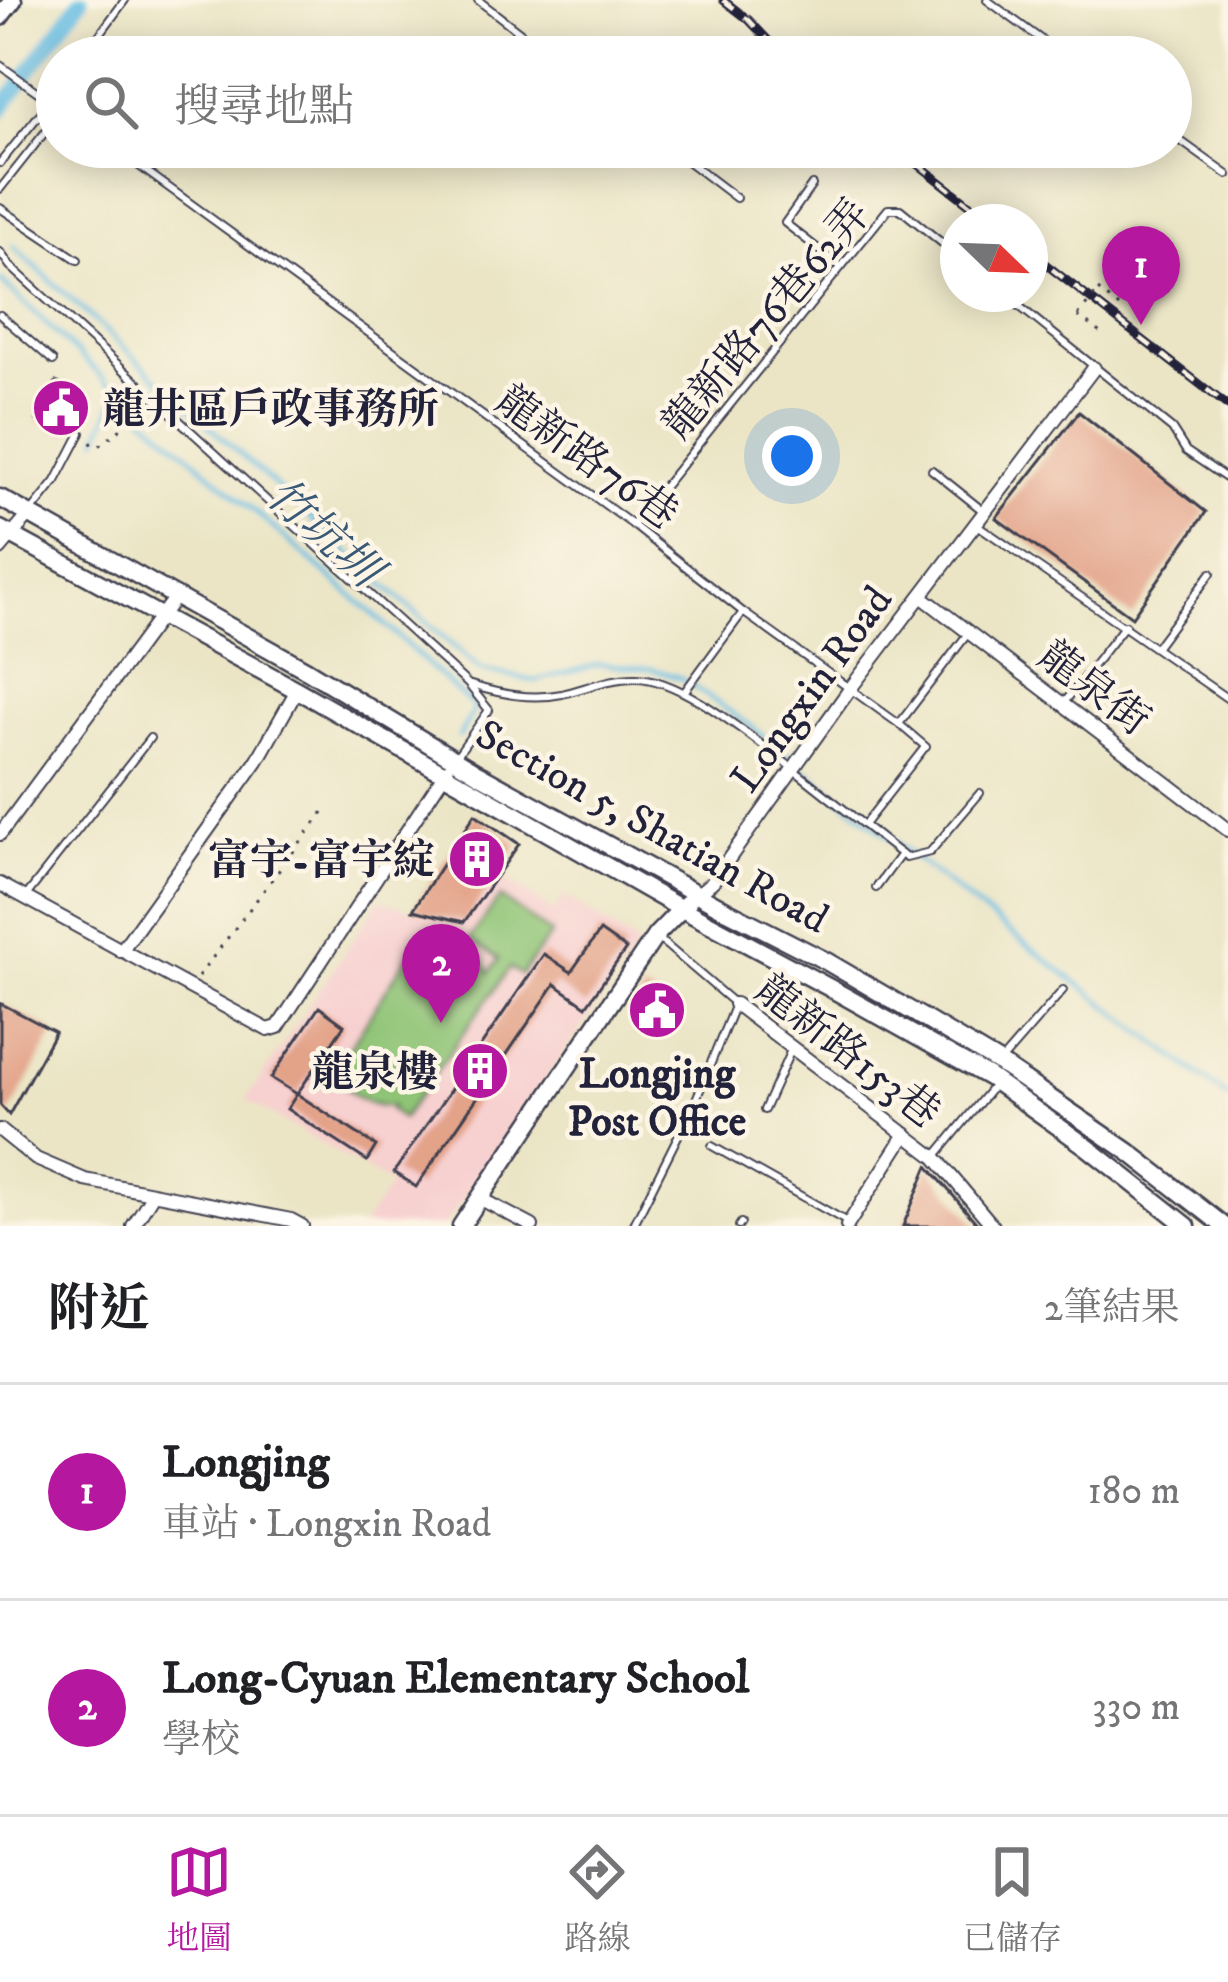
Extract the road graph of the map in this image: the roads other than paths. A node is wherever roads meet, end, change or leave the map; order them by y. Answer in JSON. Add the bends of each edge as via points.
{"nodes":[{"id":1,"x":13,"y":0,"type":"edge"},
{"id":2,"x":125,"y":0,"type":"edge"},
{"id":3,"x":478,"y":0,"type":"edge"},
{"id":4,"x":987,"y":0,"type":"edge"},
{"id":5,"x":0,"y":17,"type":"edge"},
{"id":6,"x":98,"y":36,"type":"edge"},
{"id":7,"x":525,"y":36,"type":"edge"},
{"id":8,"x":1036,"y":36,"type":"edge"},
{"id":9,"x":0,"y":65,"type":"edge"},
{"id":10,"x":36,"y":90,"type":"edge"},
{"id":11,"x":36,"y":124,"type":"edge"},
{"id":12,"x":36,"y":144,"type":"edge"},
{"id":13,"x":1192,"y":149,"type":"edge"},
{"id":14,"x":0,"y":163,"type":"edge"},
{"id":15,"x":142,"y":168,"type":"edge"},
{"id":16,"x":697,"y":168,"type":"edge"},
{"id":17,"x":1228,"y":175,"type":"edge"},
{"id":18,"x":812,"y":185,"type":"dead end"},
{"id":19,"x":0,"y":189,"type":"edge"},
{"id":20,"x":736,"y":198,"type":"dead end"},
{"id":21,"x":0,"y":208,"type":"edge"},
{"id":22,"x":940,"y":241,"type":"edge"},
{"id":23,"x":0,"y":252,"type":"edge"},
{"id":24,"x":78,"y":260,"type":"dead end"},
{"id":25,"x":840,"y":266,"type":"junction"},
{"id":26,"x":1026,"y":312,"type":"edge"},
{"id":27,"x":0,"y":315,"type":"edge"},
{"id":28,"x":53,"y":361,"type":"dead end"},
{"id":29,"x":1094,"y":368,"type":"junction"},
{"id":30,"x":81,"y":434,"type":"road end"},
{"id":31,"x":932,"y":470,"type":"dead end"},
{"id":32,"x":1226,"y":478,"type":"edge"},
{"id":33,"x":0,"y":498,"type":"edge"},
{"id":34,"x":30,"y":514,"type":"junction"},
{"id":35,"x":980,"y":518,"type":"junction"},
{"id":36,"x":633,"y":525,"type":"junction"},
{"id":37,"x":4,"y":538,"type":"edge"},
{"id":38,"x":1210,"y":573,"type":"dead end"},
{"id":39,"x":921,"y":596,"type":"junction"},
{"id":40,"x":175,"y":597,"type":"junction"},
{"id":41,"x":743,"y":612,"type":"junction"},
{"id":42,"x":162,"y":616,"type":"junction"},
{"id":43,"x":1125,"y":626,"type":"junction"},
{"id":44,"x":969,"y":632,"type":"junction"},
{"id":45,"x":1156,"y":647,"type":"junction"},
{"id":46,"x":468,"y":683,"type":"junction"},
{"id":47,"x":850,"y":688,"type":"junction"},
{"id":48,"x":297,"y":690,"type":"junction"},
{"id":49,"x":685,"y":691,"type":"junction"},
{"id":50,"x":1228,"y":699,"type":"edge"},
{"id":51,"x":1063,"y":704,"type":"junction"},
{"id":52,"x":899,"y":724,"type":"junction"},
{"id":53,"x":150,"y":738,"type":"dead end"},
{"id":54,"x":454,"y":758,"type":"junction"},
{"id":55,"x":797,"y":766,"type":"junction"},
{"id":56,"x":443,"y":775,"type":"junction"},
{"id":57,"x":980,"y":793,"type":"dead end"},
{"id":58,"x":865,"y":825,"type":"junction"},
{"id":59,"x":1228,"y":830,"type":"edge"},
{"id":60,"x":0,"y":834,"type":"edge"},
{"id":61,"x":904,"y":856,"type":"junction"},
{"id":62,"x":0,"y":884,"type":"edge"},
{"id":63,"x":876,"y":888,"type":"dead end"},
{"id":64,"x":698,"y":894,"type":"junction"},
{"id":65,"x":25,"y":898,"type":"junction"},
{"id":66,"x":680,"y":908,"type":"junction"},
{"id":67,"x":656,"y":935,"type":"junction"},
{"id":68,"x":122,"y":951,"type":"junction"},
{"id":69,"x":1063,"y":990,"type":"dead end"},
{"id":70,"x":735,"y":1004,"type":"junction"},
{"id":71,"x":791,"y":1050,"type":"junction"},
{"id":72,"x":1000,"y":1071,"type":"junction"},
{"id":73,"x":764,"y":1109,"type":"dead end"},
{"id":74,"x":0,"y":1130,"type":"edge"},
{"id":75,"x":906,"y":1134,"type":"junction"},
{"id":76,"x":712,"y":1146,"type":"road end"},
{"id":77,"x":935,"y":1157,"type":"junction"},
{"id":78,"x":153,"y":1195,"type":"junction"},
{"id":79,"x":479,"y":1198,"type":"junction"},
{"id":80,"x":848,"y":1225,"type":"edge"},
{"id":81,"x":133,"y":1226,"type":"edge"},
{"id":82,"x":302,"y":1226,"type":"edge"},
{"id":83,"x":461,"y":1226,"type":"edge"},
{"id":84,"x":532,"y":1226,"type":"edge"},
{"id":85,"x":633,"y":1226,"type":"edge"},
{"id":86,"x":993,"y":1226,"type":"edge"},
{"id":87,"x":1187,"y":1226,"type":"edge"},
{"id":88,"x":1224,"y":1226,"type":"edge"}],
"edges":[{"from":1,"to":5,"type":"street"},
{"from":2,"to":6,"type":"lane"},
{"from":3,"to":7,"type":"lane"},
{"from":4,"to":8,"type":"lane"},
{"from":9,"to":10,"type":"lane"},
{"from":11,"to":14,"type":"lane"},
{"from":12,"to":19,"type":"lane"},
{"from":13,"to":17,"type":"lane"},
{"from":15,"to":36,"type":"lane","name":"龍新路76巷"},
{"from":16,"to":20,"type":"lane"},
{"from":18,"to":25,"type":"lane","via":[[785,223]]},
{"from":21,"to":24,"type":"lane"},
{"from":22,"to":25,"type":"lane","name":"龍新路76巷62弄","via":[[900,209],[888,209]]},
{"from":23,"to":46,"type":"lane"},
{"from":25,"to":36,"type":"lane","name":"龍新路76巷62弄"},
{"from":26,"to":29,"type":"lane"},
{"from":27,"to":28,"type":"lane"},
{"from":29,"to":32,"type":"lane"},
{"from":29,"to":35,"type":"street","name":"Longxin Road"},
{"from":30,"to":34,"type":"lane"},
{"from":31,"to":35,"type":"lane"},
{"from":33,"to":34,"type":"street","name":"Section 5, Shatian Road"},
{"from":34,"to":37,"type":"street"},
{"from":34,"to":40,"type":"street","name":"Section 5, Shatian Road"},
{"from":35,"to":39,"type":"street","name":"Longxin Road"},
{"from":35,"to":43,"type":"lane"},
{"from":36,"to":41,"type":"lane","name":"龍新路76巷"},
{"from":37,"to":42,"type":"street","name":"Section 5, Shatian Road"},
{"from":38,"to":45,"type":"lane"},
{"from":39,"to":44,"type":"street","name":"龍泉街"},
{"from":39,"to":47,"type":"street","name":"Longxin Road"},
{"from":40,"to":42,"type":"street"},
{"from":40,"to":54,"type":"street","name":"Section 5, Shatian Road"},
{"from":41,"to":47,"type":"lane","name":"龍新路76巷"},
{"from":41,"to":49,"type":"lane"},
{"from":42,"to":48,"type":"street","name":"Section 5, Shatian Road"},
{"from":42,"to":60,"type":"street"},
{"from":43,"to":45,"type":"lane"},
{"from":43,"to":51,"type":"lane"},
{"from":44,"to":51,"type":"street","name":"龍泉街"},
{"from":44,"to":52,"type":"lane"},
{"from":45,"to":50,"type":"lane"},
{"from":46,"to":49,"type":"lane","via":[[535,696],[636,678]]},
{"from":46,"to":54,"type":"lane","via":[[489,710]]},
{"from":47,"to":52,"type":"lane","name":"龍新路76巷"},
{"from":47,"to":55,"type":"street","name":"Longxin Road"},
{"from":48,"to":56,"type":"street","name":"Section 5, Shatian Road"},
{"from":48,"to":68,"type":"street","via":[[257,761]]},
{"from":49,"to":55,"type":"lane"},
{"from":51,"to":59,"type":"street","name":"龍泉街"},
{"from":52,"to":58,"type":"lane","name":"龍新路76巷","via":[[927,746]]},
{"from":53,"to":65,"type":"lane"},
{"from":54,"to":56,"type":"street"},
{"from":54,"to":64,"type":"street","name":"Section 5, Shatian Road"},
{"from":55,"to":58,"type":"lane"},
{"from":55,"to":64,"type":"street","name":"Longxin Road"},
{"from":56,"to":66,"type":"street","name":"Section 5, Shatian Road"},
{"from":56,"to":68,"type":"street","via":[[278,1027],[251,1022]]},
{"from":57,"to":61,"type":"lane","via":[[930,852]]},
{"from":58,"to":61,"type":"lane"},
{"from":61,"to":63,"type":"lane"},
{"from":62,"to":65,"type":"street"},
{"from":64,"to":66,"type":"street","name":"Longxin Road"},
{"from":64,"to":72,"type":"street","name":"Section 5, Shatian Road","via":[[826,962]]},
{"from":65,"to":68,"type":"street"},
{"from":66,"to":67,"type":"street","name":"Longxin Road"},
{"from":66,"to":72,"type":"street","name":"Section 5, Shatian Road"},
{"from":67,"to":70,"type":"lane","name":"龍新路153巷"},
{"from":67,"to":79,"type":"street","name":"Longxin Road"},
{"from":69,"to":72,"type":"lane"},
{"from":70,"to":71,"type":"street","name":"龍新路153巷"},
{"from":70,"to":85,"type":"lane"},
{"from":71,"to":73,"type":"lane"},
{"from":71,"to":75,"type":"street","name":"龍新路153巷"},
{"from":72,"to":77,"type":"lane"},
{"from":72,"to":87,"type":"street","name":"Section 5, Shatian Road"},
{"from":72,"to":88,"type":"street","name":"Section 5, Shatian Road","via":[[1129,1152]]},
{"from":74,"to":78,"type":"street","via":[[63,1172]]},
{"from":75,"to":77,"type":"street","name":"龍新路153巷"},
{"from":75,"to":80,"type":"street"},
{"from":76,"to":80,"type":"lane"},
{"from":77,"to":86,"type":"street","name":"龍新路153巷"},
{"from":78,"to":81,"type":"street"},
{"from":78,"to":82,"type":"street"},
{"from":79,"to":83,"type":"street","name":"Longxin Road"},
{"from":79,"to":84,"type":"street"}]}
